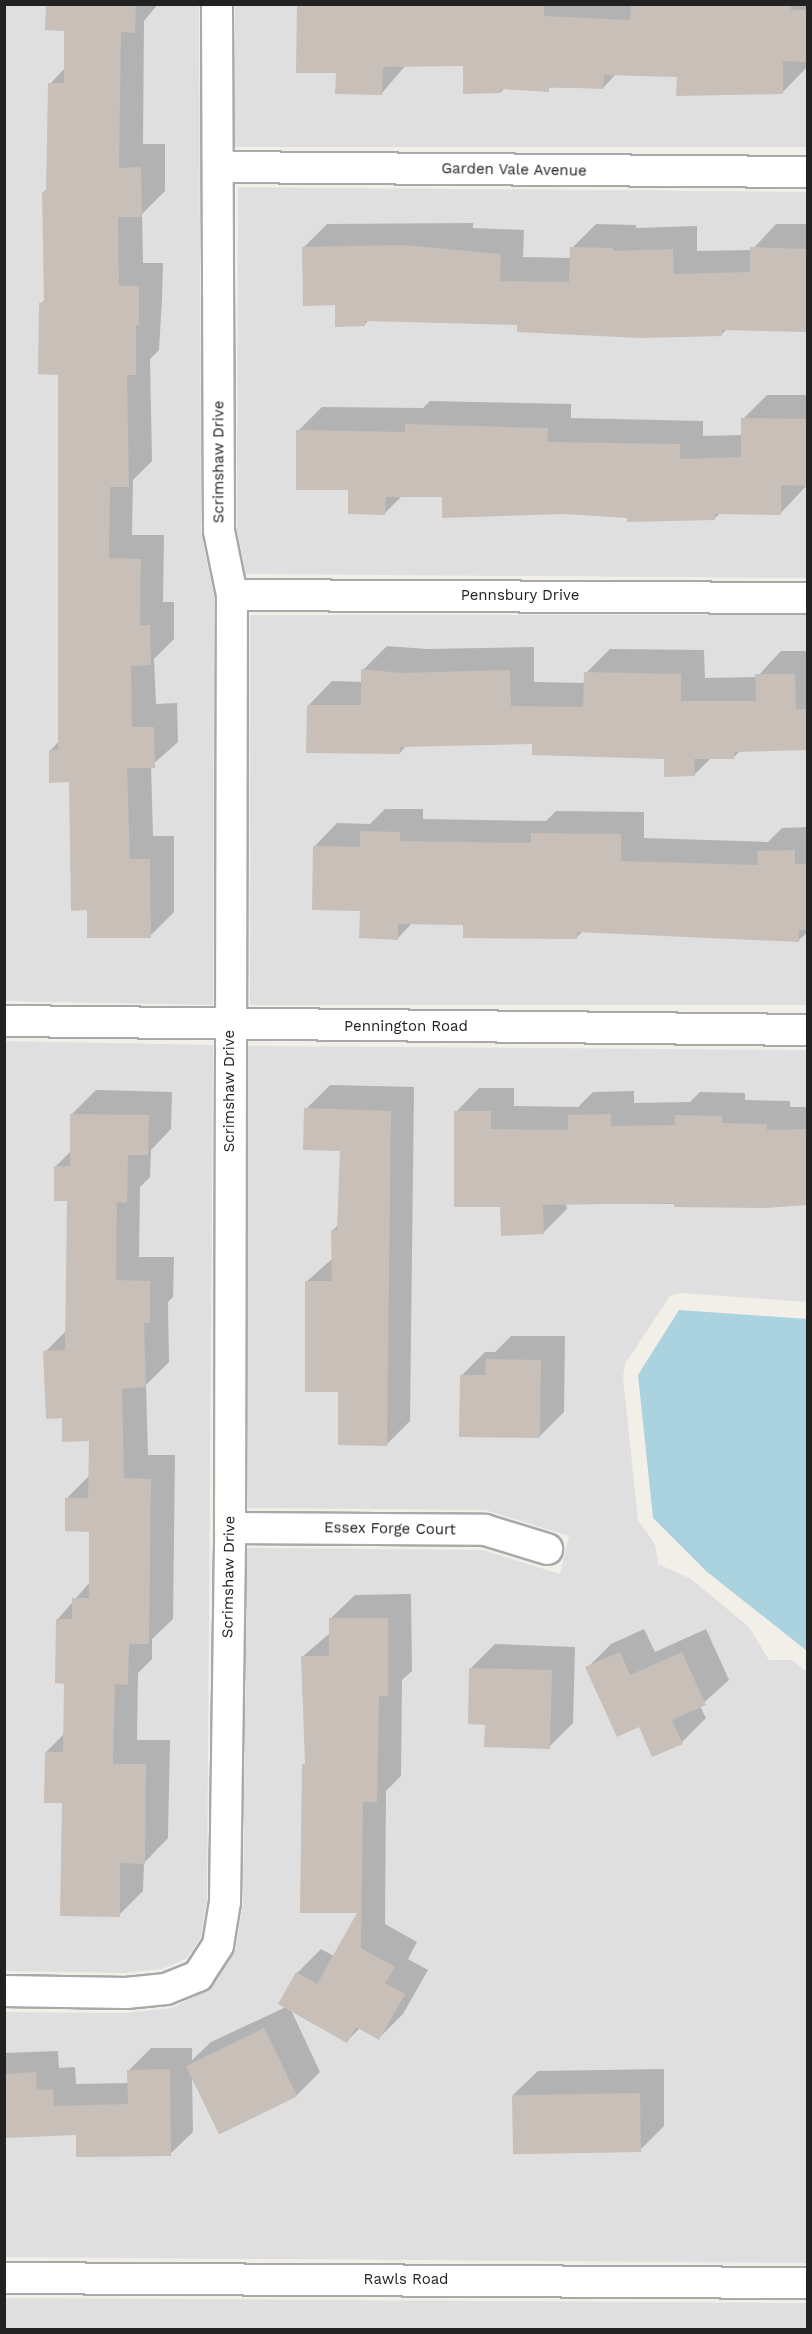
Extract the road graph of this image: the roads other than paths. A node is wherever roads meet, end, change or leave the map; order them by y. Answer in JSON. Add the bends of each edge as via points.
{"nodes":[{"id":1,"x":217,"y":4,"type":"edge"},
{"id":2,"x":220,"y":167,"type":"junction"},
{"id":3,"x":807,"y":172,"type":"edge"},
{"id":4,"x":232,"y":595,"type":"junction"},
{"id":5,"x":807,"y":598,"type":"edge"},
{"id":6,"x":4,"y":1021,"type":"edge"},
{"id":7,"x":231,"y":1025,"type":"junction"},
{"id":8,"x":807,"y":1030,"type":"edge"},
{"id":9,"x":230,"y":1528,"type":"junction"},
{"id":10,"x":547,"y":1549,"type":"dead end"},
{"id":11,"x":4,"y":1992,"type":"edge"},
{"id":12,"x":4,"y":2278,"type":"edge"},
{"id":13,"x":807,"y":2283,"type":"edge"}],
"edges":[{"from":1,"to":2,"type":"street","name":"Scrimshaw Drive"},
{"from":2,"to":3,"type":"street","name":"Garden Vale Avenue"},
{"from":2,"to":4,"type":"street","name":"Scrimshaw Drive","via":[[219,531]]},
{"from":4,"to":5,"type":"street","name":"Pennsbury Drive"},
{"from":4,"to":7,"type":"street","name":"Scrimshaw Drive"},
{"from":6,"to":7,"type":"street","name":"Pennington Road"},
{"from":7,"to":8,"type":"street","name":"Pennington Road"},
{"from":7,"to":9,"type":"street","name":"Scrimshaw Drive"},
{"from":9,"to":10,"type":"street","name":"Essex Forge Court","via":[[485,1530]]},
{"from":9,"to":11,"type":"street","name":"Scrimshaw Drive","via":[[225,1902],[218,1945],[198,1976],[166,1989],[126,1993]]},
{"from":12,"to":13,"type":"street","name":"Rawls Road"}]}
